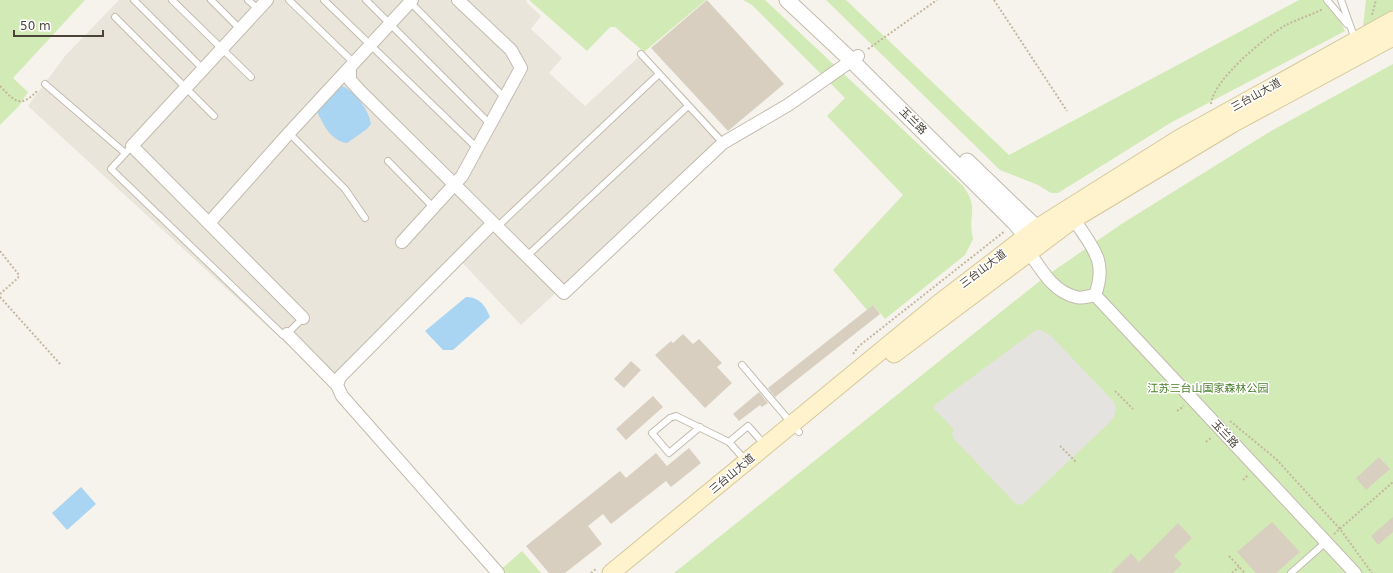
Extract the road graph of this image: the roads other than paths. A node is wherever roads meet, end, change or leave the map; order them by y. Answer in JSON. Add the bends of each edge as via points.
{"nodes":[{"id":1,"x":134,"y":0,"type":"edge"},
{"id":2,"x":172,"y":0,"type":"edge"},
{"id":3,"x":211,"y":0,"type":"edge"},
{"id":4,"x":248,"y":0,"type":"edge"},
{"id":5,"x":267,"y":0,"type":"edge"},
{"id":6,"x":289,"y":0,"type":"edge"},
{"id":7,"x":324,"y":0,"type":"edge"},
{"id":8,"x":366,"y":0,"type":"edge"},
{"id":9,"x":458,"y":0,"type":"edge"},
{"id":10,"x":787,"y":0,"type":"edge"},
{"id":11,"x":798,"y":0,"type":"edge"},
{"id":12,"x":1327,"y":0,"type":"edge"},
{"id":13,"x":410,"y":1,"type":"edge"},
{"id":14,"x":1341,"y":2,"type":"edge"},
{"id":15,"x":258,"y":9,"type":"junction"},
{"id":16,"x":115,"y":17,"type":"dead end"},
{"id":17,"x":1393,"y":20,"type":"edge"},
{"id":18,"x":390,"y":24,"type":"junction"},
{"id":19,"x":240,"y":29,"type":"junction"},
{"id":20,"x":1354,"y":34,"type":"junction"},
{"id":21,"x":1393,"y":37,"type":"edge"},
{"id":22,"x":370,"y":45,"type":"junction"},
{"id":23,"x":222,"y":48,"type":"junction"},
{"id":24,"x":641,"y":54,"type":"dead end"},
{"id":25,"x":855,"y":58,"type":"junction"},
{"id":26,"x":352,"y":64,"type":"junction"},
{"id":27,"x":203,"y":69,"type":"junction"},
{"id":28,"x":659,"y":74,"type":"junction"},
{"id":29,"x":251,"y":77,"type":"dead end"},
{"id":30,"x":45,"y":84,"type":"road end"},
{"id":31,"x":186,"y":88,"type":"junction"},
{"id":32,"x":505,"y":98,"type":"junction"},
{"id":33,"x":688,"y":106,"type":"junction"},
{"id":34,"x":214,"y":116,"type":"dead end"},
{"id":35,"x":490,"y":124,"type":"junction"},
{"id":36,"x":289,"y":133,"type":"junction"},
{"id":37,"x":723,"y":143,"type":"junction"},
{"id":38,"x":477,"y":148,"type":"junction"},
{"id":39,"x":129,"y":150,"type":"junction"},
{"id":40,"x":388,"y":161,"type":"dead end"},
{"id":41,"x":453,"y":185,"type":"junction"},
{"id":42,"x":433,"y":207,"type":"junction"},
{"id":43,"x":365,"y":218,"type":"dead end"},
{"id":44,"x":1074,"y":219,"type":"junction"},
{"id":45,"x":209,"y":223,"type":"junction"},
{"id":46,"x":495,"y":225,"type":"junction"},
{"id":47,"x":1035,"y":240,"type":"junction"},
{"id":48,"x":402,"y":242,"type":"dead end"},
{"id":49,"x":527,"y":256,"type":"junction"},
{"id":50,"x":1094,"y":295,"type":"junction"},
{"id":51,"x":303,"y":318,"type":"joint"},
{"id":52,"x":287,"y":334,"type":"junction"},
{"id":53,"x":742,"y":366,"type":"dead end"},
{"id":54,"x":337,"y":385,"type":"junction"},
{"id":55,"x":700,"y":428,"type":"junction"},
{"id":56,"x":795,"y":428,"type":"junction"},
{"id":57,"x":729,"y":442,"type":"junction"},
{"id":58,"x":766,"y":447,"type":"junction"},
{"id":59,"x":747,"y":462,"type":"junction"},
{"id":60,"x":1326,"y":542,"type":"junction"},
{"id":61,"x":498,"y":573,"type":"edge"},
{"id":62,"x":611,"y":573,"type":"edge"},
{"id":63,"x":626,"y":573,"type":"edge"},
{"id":64,"x":1291,"y":573,"type":"edge"},
{"id":65,"x":1355,"y":573,"type":"edge"}],
"edges":[{"from":1,"to":27,"type":"lane"},
{"from":2,"to":23,"type":"lane"},
{"from":3,"to":19,"type":"lane"},
{"from":4,"to":15,"type":"lane"},
{"from":5,"to":15,"type":"street"},
{"from":6,"to":26,"type":"lane"},
{"from":7,"to":22,"type":"lane"},
{"from":8,"to":18,"type":"lane"},
{"from":9,"to":32,"type":"street","via":[[511,50],[519,61],[521,68]]},
{"from":10,"to":25,"type":"street","name":"玉兰路"},
{"from":11,"to":25,"type":"street","name":"玉兰路"},
{"from":12,"to":20,"type":"lane"},
{"from":13,"to":18,"type":"street"},
{"from":13,"to":32,"type":"lane"},
{"from":14,"to":20,"type":"lane"},
{"from":15,"to":19,"type":"street"},
{"from":16,"to":31,"type":"lane"},
{"from":17,"to":20,"type":"main road","name":"三台山大道"},
{"from":18,"to":22,"type":"street"},
{"from":18,"to":35,"type":"lane"},
{"from":19,"to":23,"type":"street"},
{"from":20,"to":47,"type":"main road","name":"三台山大道","via":[[1210,121]]},
{"from":21,"to":44,"type":"main road","name":"三台山大道","via":[[1232,124]]},
{"from":22,"to":26,"type":"street"},
{"from":22,"to":38,"type":"lane"},
{"from":23,"to":27,"type":"street"},
{"from":23,"to":29,"type":"lane"},
{"from":24,"to":28,"type":"lane"},
{"from":25,"to":37,"type":"street","via":[[788,105]]},
{"from":25,"to":47,"type":"street","name":"玉兰路"},
{"from":26,"to":36,"type":"street"},
{"from":26,"to":41,"type":"street","via":[[350,80]]},
{"from":27,"to":31,"type":"street"},
{"from":28,"to":33,"type":"lane"},
{"from":28,"to":46,"type":"lane"},
{"from":30,"to":39,"type":"lane"},
{"from":31,"to":34,"type":"lane"},
{"from":31,"to":39,"type":"street"},
{"from":32,"to":35,"type":"street"},
{"from":33,"to":37,"type":"lane"},
{"from":33,"to":49,"type":"lane"},
{"from":35,"to":38,"type":"street"},
{"from":36,"to":43,"type":"lane","via":[[345,189]]},
{"from":36,"to":45,"type":"street"},
{"from":37,"to":49,"type":"street","via":[[564,292]]},
{"from":38,"to":41,"type":"street","via":[[462,176]]},
{"from":39,"to":45,"type":"street"},
{"from":39,"to":52,"type":"lane","via":[[111,169],[283,335]]},
{"from":40,"to":42,"type":"lane"},
{"from":41,"to":42,"type":"street"},
{"from":41,"to":46,"type":"street"},
{"from":42,"to":48,"type":"street"},
{"from":44,"to":47,"type":"main road","name":"三台山大道"},
{"from":44,"to":50,"type":"street","via":[[1099,257],[1099,284]]},
{"from":45,"to":51,"type":"street"},
{"from":46,"to":49,"type":"street"},
{"from":46,"to":54,"type":"street","via":[[340,377]]},
{"from":47,"to":50,"type":"street","name":"玉兰路","via":[[1052,284],[1077,298]]},
{"from":47,"to":56,"type":"main road","name":"三台山大道","via":[[889,358]]},
{"from":50,"to":60,"type":"street","name":"玉兰路"},
{"from":51,"to":52,"type":"lane"},
{"from":52,"to":54,"type":"street"},
{"from":53,"to":56,"type":"lane"},
{"from":54,"to":61,"type":"street","via":[[342,396]]},
{"from":55,"to":55,"type":"lane","via":[[676,416],[652,433],[669,453]]},
{"from":55,"to":57,"type":"lane"},
{"from":56,"to":58,"type":"main road","name":"三台山大道"},
{"from":56,"to":63,"type":"main road","name":"三台山大道"},
{"from":57,"to":58,"type":"lane","via":[[748,426]]},
{"from":57,"to":59,"type":"lane"},
{"from":58,"to":59,"type":"main road","name":"三台山大道"},
{"from":59,"to":62,"type":"main road","name":"三台山大道"},
{"from":60,"to":64,"type":"lane"},
{"from":60,"to":65,"type":"street","name":"玉兰路"}]}
